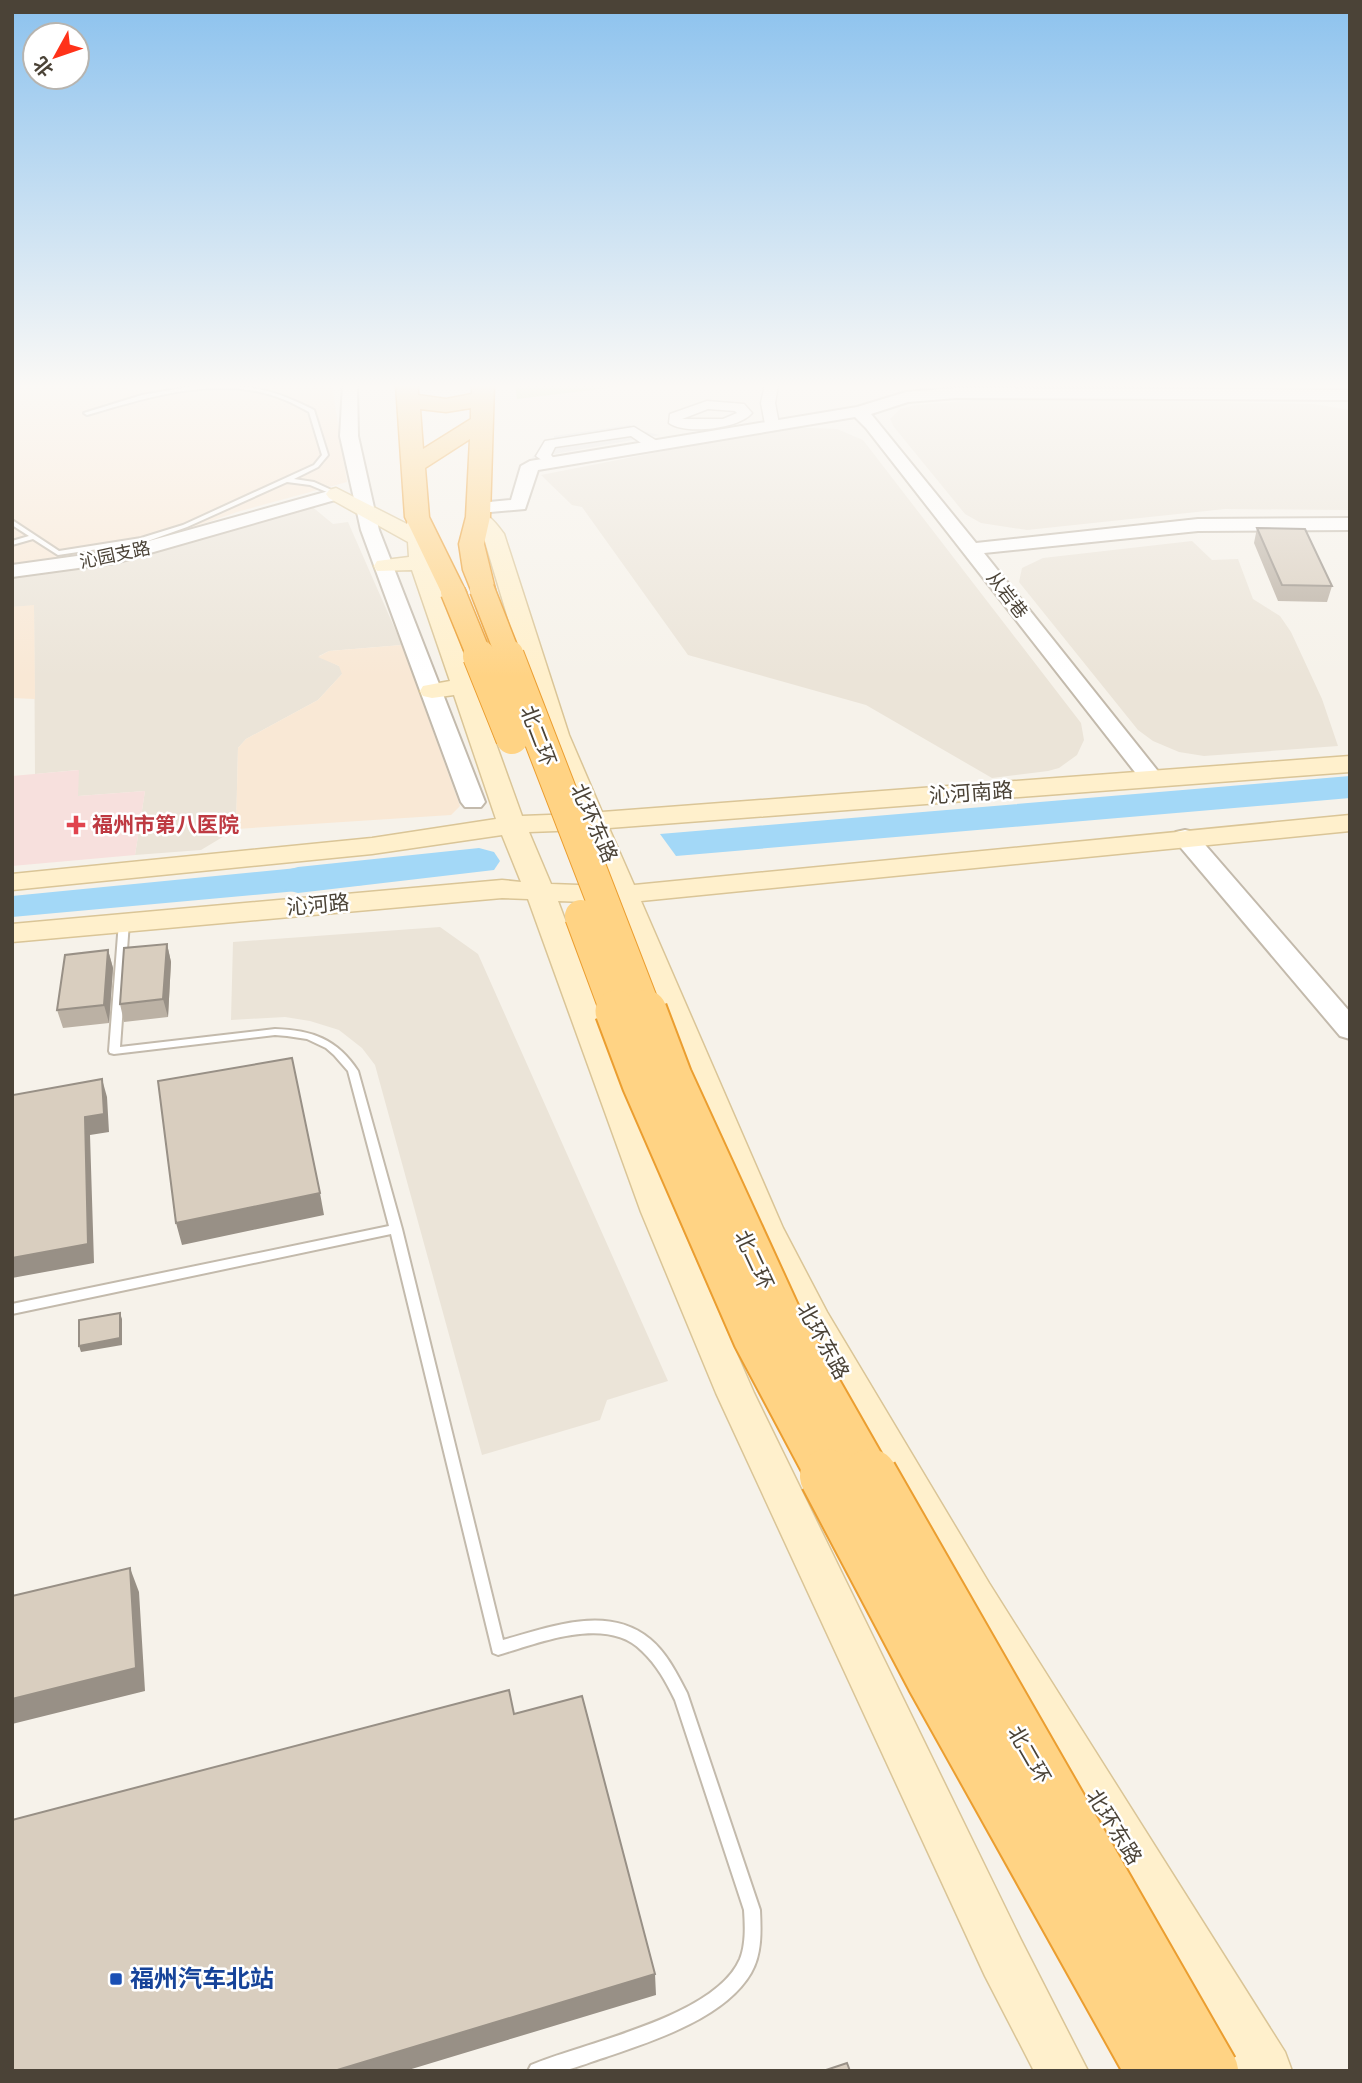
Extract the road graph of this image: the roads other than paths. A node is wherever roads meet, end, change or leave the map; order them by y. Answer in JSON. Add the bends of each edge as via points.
{"nodes":[{"id":1,"x":284,"y":482,"type":"edge"},
{"id":2,"x":306,"y":482,"type":"edge"},
{"id":3,"x":358,"y":482,"type":"edge"},
{"id":4,"x":414,"y":482,"type":"edge"},
{"id":5,"x":480,"y":482,"type":"edge"},
{"id":6,"x":525,"y":482,"type":"edge"},
{"id":7,"x":918,"y":482,"type":"edge"},
{"id":8,"x":336,"y":494,"type":"junction"},
{"id":9,"x":364,"y":510,"type":"junction"},
{"id":10,"x":478,"y":512,"type":"junction"},
{"id":11,"x":12,"y":522,"type":"edge"},
{"id":12,"x":1350,"y":524,"type":"edge"},
{"id":13,"x":34,"y":537,"type":"junction"},
{"id":14,"x":418,"y":539,"type":"junction"},
{"id":15,"x":12,"y":543,"type":"edge"},
{"id":16,"x":971,"y":549,"type":"junction"},
{"id":17,"x":385,"y":566,"type":"junction"},
{"id":18,"x":12,"y":571,"type":"edge"},
{"id":19,"x":468,"y":591,"type":"junction"},
{"id":20,"x":463,"y":687,"type":"junction"},
{"id":21,"x":432,"y":691,"type":"junction"},
{"id":22,"x":1350,"y":764,"type":"edge"},
{"id":23,"x":1153,"y":780,"type":"junction"},
{"id":24,"x":473,"y":802,"type":"dead end"},
{"id":25,"x":593,"y":821,"type":"junction"},
{"id":26,"x":1350,"y":822,"type":"edge"},
{"id":27,"x":512,"y":825,"type":"junction"},
{"id":28,"x":1185,"y":837,"type":"junction"},
{"id":29,"x":12,"y":882,"type":"edge"},
{"id":30,"x":539,"y":890,"type":"junction"},
{"id":31,"x":625,"y":894,"type":"junction"},
{"id":32,"x":124,"y":922,"type":"junction"},
{"id":33,"x":12,"y":933,"type":"edge"},
{"id":34,"x":1350,"y":1030,"type":"edge"},
{"id":35,"x":396,"y":1229,"type":"junction"},
{"id":36,"x":12,"y":1309,"type":"edge"},
{"id":37,"x":537,"y":2071,"type":"edge"},
{"id":38,"x":1062,"y":2071,"type":"edge"},
{"id":39,"x":1153,"y":2071,"type":"edge"},
{"id":40,"x":1211,"y":2071,"type":"edge"},
{"id":41,"x":1266,"y":2071,"type":"edge"}],
"edges":[{"from":1,"to":13,"type":"lane","via":[[142,540],[58,553]]},
{"from":2,"to":8,"type":"lane"},
{"from":3,"to":9,"type":"street"},
{"from":4,"to":14,"type":"highway","name":"北二环"},
{"from":5,"to":10,"type":"highway","name":"北二环"},
{"from":6,"to":10,"type":"street","via":[[519,505]]},
{"from":7,"to":16,"type":"street","name":"从岩巷"},
{"from":8,"to":9,"type":"main road"},
{"from":8,"to":18,"type":"street","name":"沁园支路","via":[[115,557]]},
{"from":9,"to":14,"type":"main road"},
{"from":9,"to":17,"type":"street"},
{"from":10,"to":19,"type":"highway","name":"北二环","via":[[471,533],[473,564]]},
{"from":10,"to":25,"type":"main road","name":"北环东路","via":[[492,534],[556,735]]},
{"from":11,"to":13,"type":"lane"},
{"from":12,"to":16,"type":"street","via":[[1198,525]]},
{"from":13,"to":15,"type":"lane"},
{"from":14,"to":17,"type":"main road"},
{"from":14,"to":19,"type":"highway","name":"北二环"},
{"from":14,"to":20,"type":"main road"},
{"from":16,"to":23,"type":"street","name":"从岩巷"},
{"from":17,"to":21,"type":"street"},
{"from":19,"to":39,"type":"highway","name":"北二环","bridge":true,"via":[[543,815],[643,1083],[754,1338],[933,1677]]},
{"from":19,"to":40,"type":"highway","name":"北二环","bridge":true,"via":[[671,1077],[786,1328]]},
{"from":20,"to":21,"type":"main road"},
{"from":20,"to":27,"type":"main road"},
{"from":21,"to":24,"type":"street"},
{"from":22,"to":23,"type":"main road","name":"沁河南路"},
{"from":23,"to":25,"type":"main road","name":"沁河南路"},
{"from":25,"to":27,"type":"main road"},
{"from":25,"to":31,"type":"main road","name":"北环东路"},
{"from":26,"to":28,"type":"main road"},
{"from":27,"to":29,"type":"main road","via":[[372,846]]},
{"from":27,"to":30,"type":"main road"},
{"from":28,"to":31,"type":"main road"},
{"from":28,"to":34,"type":"street"},
{"from":30,"to":31,"type":"main road","name":"沁河路"},
{"from":30,"to":32,"type":"main road","name":"沁河路","via":[[502,889]]},
{"from":30,"to":38,"type":"main road","via":[[658,1212],[735,1393],[1003,1958]]},
{"from":31,"to":41,"type":"main road","name":"北环东路","via":[[765,1228],[856,1401]]},
{"from":32,"to":33,"type":"main road","name":"沁河路"},
{"from":32,"to":35,"type":"lane","via":[[114,1051],[275,1032],[295,1032],[327,1043],[353,1071]]},
{"from":35,"to":36,"type":"lane"},
{"from":35,"to":37,"type":"lane","via":[[498,1648],[603,1624],[639,1639],[654,1653],[682,1698],[752,1910],[753,1941],[746,1965],[732,1987],[708,2006],[669,2025]]}]}
